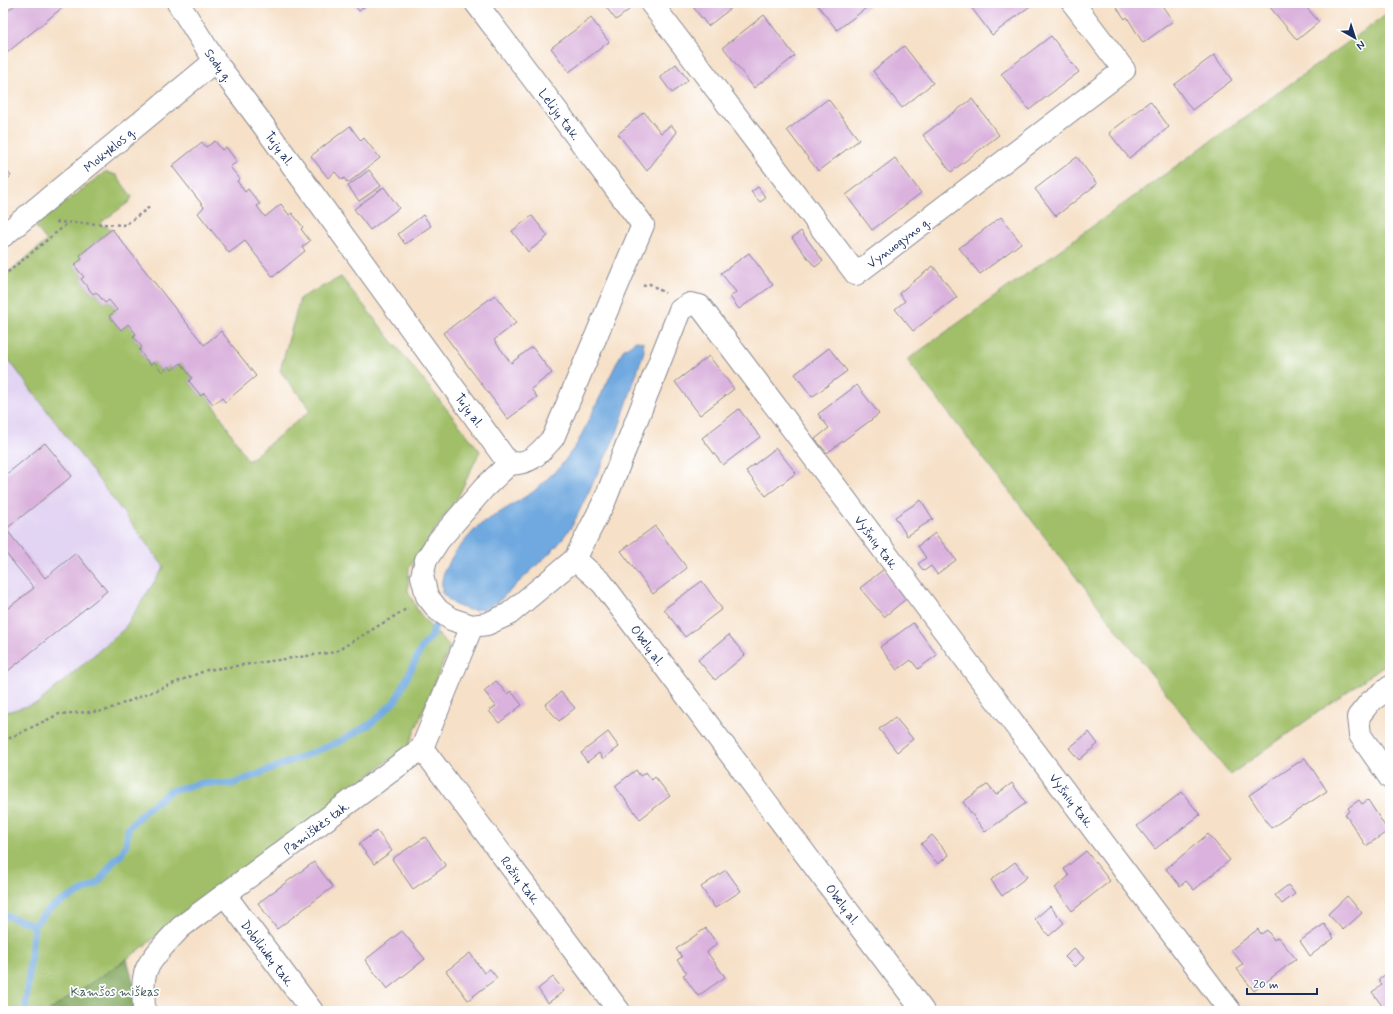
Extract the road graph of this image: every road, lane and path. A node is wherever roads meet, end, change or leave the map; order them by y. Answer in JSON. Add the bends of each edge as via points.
{"nodes":[{"id":1,"x":178,"y":3,"type":"edge"},
{"id":2,"x":476,"y":3,"type":"edge"},
{"id":3,"x":651,"y":3,"type":"edge"},
{"id":4,"x":1073,"y":3,"type":"edge"},
{"id":5,"x":214,"y":61,"type":"junction"},
{"id":6,"x":263,"y":124,"type":"joint"},
{"id":7,"x":151,"y":206,"type":"dead end"},
{"id":8,"x":23,"y":220,"type":"junction"},
{"id":9,"x":68,"y":222,"type":"junction"},
{"id":10,"x":3,"y":236,"type":"edge"},
{"id":11,"x":3,"y":276,"type":"edge"},
{"id":12,"x":615,"y":293,"type":"junction"},
{"id":13,"x":680,"y":310,"type":"junction"},
{"id":14,"x":509,"y":464,"type":"junction"},
{"id":15,"x":575,"y":559,"type":"junction"},
{"id":16,"x":428,"y":596,"type":"junction"},
{"id":17,"x":472,"y":626,"type":"junction"},
{"id":18,"x":1390,"y":687,"type":"edge"},
{"id":19,"x":3,"y":739,"type":"edge"},
{"id":20,"x":422,"y":748,"type":"junction"},
{"id":21,"x":1390,"y":778,"type":"edge"},
{"id":22,"x":225,"y":895,"type":"junction"},
{"id":23,"x":144,"y":1011,"type":"edge"},
{"id":24,"x":312,"y":1011,"type":"edge"},
{"id":25,"x":619,"y":1011,"type":"edge"},
{"id":26,"x":923,"y":1011,"type":"edge"},
{"id":27,"x":1230,"y":1011,"type":"edge"}],
"edges":[{"from":1,"to":5,"type":"street","name":"Sodų g."},
{"from":2,"to":12,"type":"street","name":"Lelijų tak.","via":[[644,225]]},
{"from":3,"to":4,"type":"street","name":"Vynuogyno g.","via":[[856,274],[1124,70]]},
{"from":5,"to":6,"type":"street","name":"Sodų g."},
{"from":5,"to":8,"type":"street","name":"Mokyklos g."},
{"from":6,"to":14,"type":"street","name":"Tujų al."},
{"from":7,"to":9,"type":"path","via":[[125,225]]},
{"from":8,"to":9,"type":"path"},
{"from":8,"to":10,"type":"street","name":"Mokyklos g."},
{"from":9,"to":11,"type":"path"},
{"from":12,"to":13,"type":"path","via":[[650,284],[667,294]]},
{"from":12,"to":14,"type":"street","via":[[554,438],[534,458],[523,464]]},
{"from":13,"to":15,"type":"street","via":[[605,500]]},
{"from":13,"to":27,"type":"street","name":"Vyšnių tak.","via":[[690,304],[700,306]]},
{"from":14,"to":16,"type":"street","via":[[439,540],[426,560],[422,576]]},
{"from":15,"to":17,"type":"street","via":[[508,614],[487,624]]},
{"from":15,"to":26,"type":"street","name":"Obelų al.","via":[[602,583]]},
{"from":16,"to":17,"type":"street","via":[[438,610],[451,619]]},
{"from":16,"to":19,"type":"path","via":[[335,652],[207,670],[104,710],[59,714],[8,739]]},
{"from":17,"to":20,"type":"street"},
{"from":18,"to":21,"type":"street","via":[[1370,702],[1358,717],[1360,735]]},
{"from":20,"to":22,"type":"street","name":"Pamiškės tak."},
{"from":20,"to":25,"type":"street","name":"Rožių tak."},
{"from":22,"to":23,"type":"street","name":"Pamiškės tak.","via":[[181,927],[147,968],[143,985]]},
{"from":22,"to":24,"type":"street","name":"Dobiliukų tak."}]}
